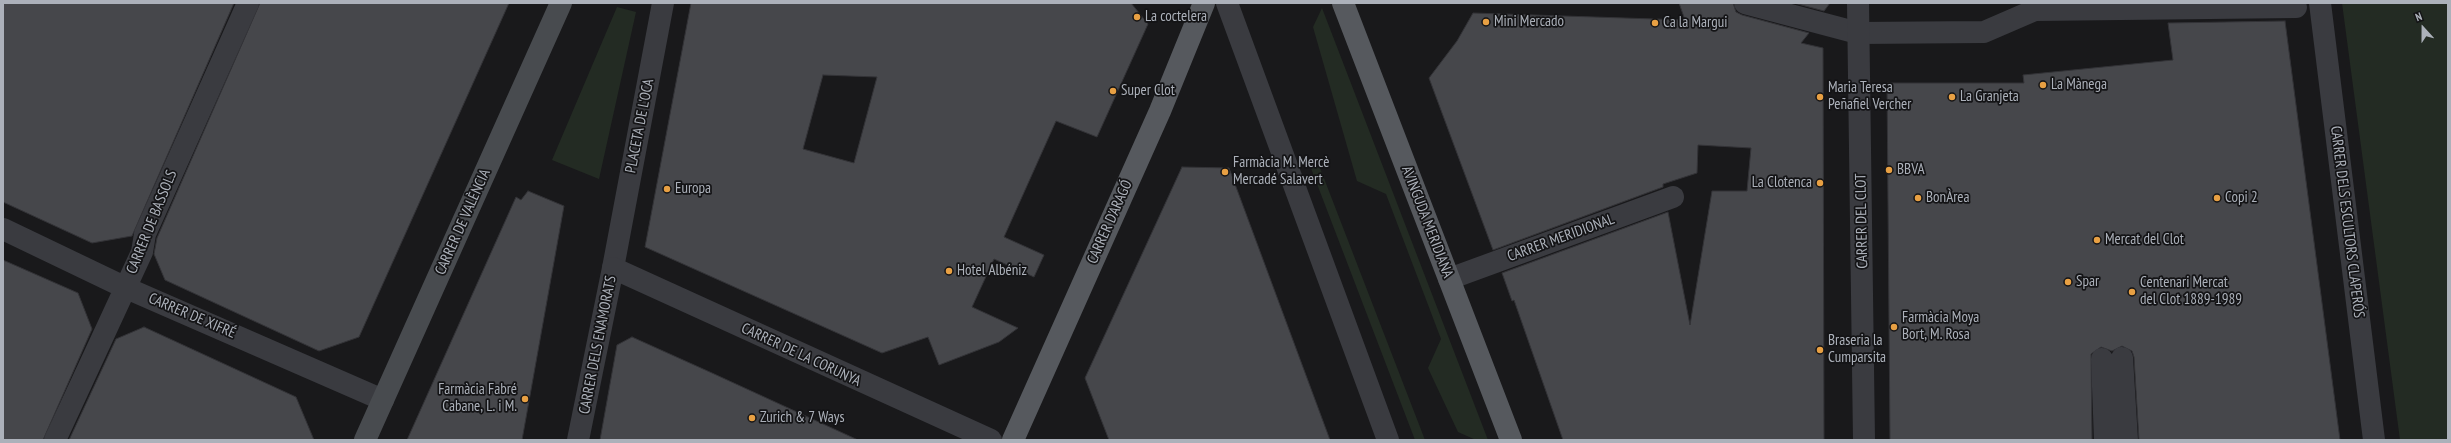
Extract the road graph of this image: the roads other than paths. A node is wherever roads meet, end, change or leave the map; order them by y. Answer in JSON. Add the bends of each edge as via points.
{"nodes":[{"id":1,"x":248,"y":3,"type":"edge"},
{"id":2,"x":561,"y":3,"type":"edge"},
{"id":3,"x":663,"y":3,"type":"edge"},
{"id":4,"x":1204,"y":3,"type":"edge"},
{"id":5,"x":1227,"y":3,"type":"edge"},
{"id":6,"x":1343,"y":3,"type":"edge"},
{"id":7,"x":1745,"y":3,"type":"edge"},
{"id":8,"x":1858,"y":3,"type":"edge"},
{"id":9,"x":2320,"y":3,"type":"edge"},
{"id":10,"x":2035,"y":7,"type":"edge"},
{"id":11,"x":2296,"y":7,"type":"dead end"},
{"id":12,"x":1858,"y":33,"type":"junction"},
{"id":13,"x":1673,"y":197,"type":"dead end"},
{"id":14,"x":3,"y":229,"type":"edge"},
{"id":15,"x":615,"y":259,"type":"junction"},
{"id":16,"x":1449,"y":279,"type":"junction"},
{"id":17,"x":124,"y":287,"type":"junction"},
{"id":18,"x":383,"y":400,"type":"junction"},
{"id":19,"x":55,"y":440,"type":"edge"},
{"id":20,"x":364,"y":440,"type":"edge"},
{"id":21,"x":578,"y":440,"type":"edge"},
{"id":22,"x":991,"y":440,"type":"edge"},
{"id":23,"x":1013,"y":440,"type":"edge"},
{"id":24,"x":1388,"y":440,"type":"edge"},
{"id":25,"x":1511,"y":440,"type":"edge"},
{"id":26,"x":1864,"y":440,"type":"edge"},
{"id":27,"x":2105,"y":440,"type":"edge"},
{"id":28,"x":2127,"y":440,"type":"edge"},
{"id":29,"x":2374,"y":440,"type":"edge"}],
"edges":[{"from":1,"to":17,"type":"street","name":"CARRER DE BASSOLS","via":[[145,234],[142,252]]},
{"from":2,"to":18,"type":"main road","name":"CARRER DE VALÈNCIA"},
{"from":3,"to":15,"type":"street","name":"PLACETA DE L'OCA"},
{"from":4,"to":23,"type":"main road","name":"CARRER D'ARAGÓ","via":[[1160,111]]},
{"from":5,"to":24,"type":"street"},
{"from":6,"to":16,"type":"main road","name":"AVINGUDA MERIDIANA"},
{"from":7,"to":12,"type":"street"},
{"from":8,"to":12,"type":"street","name":"CARRER DEL CLOT"},
{"from":9,"to":29,"type":"street","name":"CARRER DELS ESCULTORS CLAPERÓS"},
{"from":10,"to":11,"type":"street"},
{"from":10,"to":12,"type":"street","via":[[1984,32]]},
{"from":12,"to":26,"type":"street","name":"CARRER DEL CLOT"},
{"from":13,"to":16,"type":"street","name":"CARRER MERIDIONAL"},
{"from":14,"to":17,"type":"street","name":"CARRER DE XIFRÉ"},
{"from":15,"to":21,"type":"street","name":"CARRER DELS ENAMORATS"},
{"from":15,"to":22,"type":"street","name":"CARRER DE LA CORUNYA"},
{"from":16,"to":25,"type":"main road","name":"AVINGUDA MERIDIANA"},
{"from":17,"to":18,"type":"street","name":"CARRER DE XIFRÉ"},
{"from":17,"to":19,"type":"street","name":"CARRER DE BASSOLS"},
{"from":18,"to":20,"type":"main road","name":"CARRER DE VALÈNCIA"},
{"from":27,"to":28,"type":"street","via":[[2112,359]]}]}
